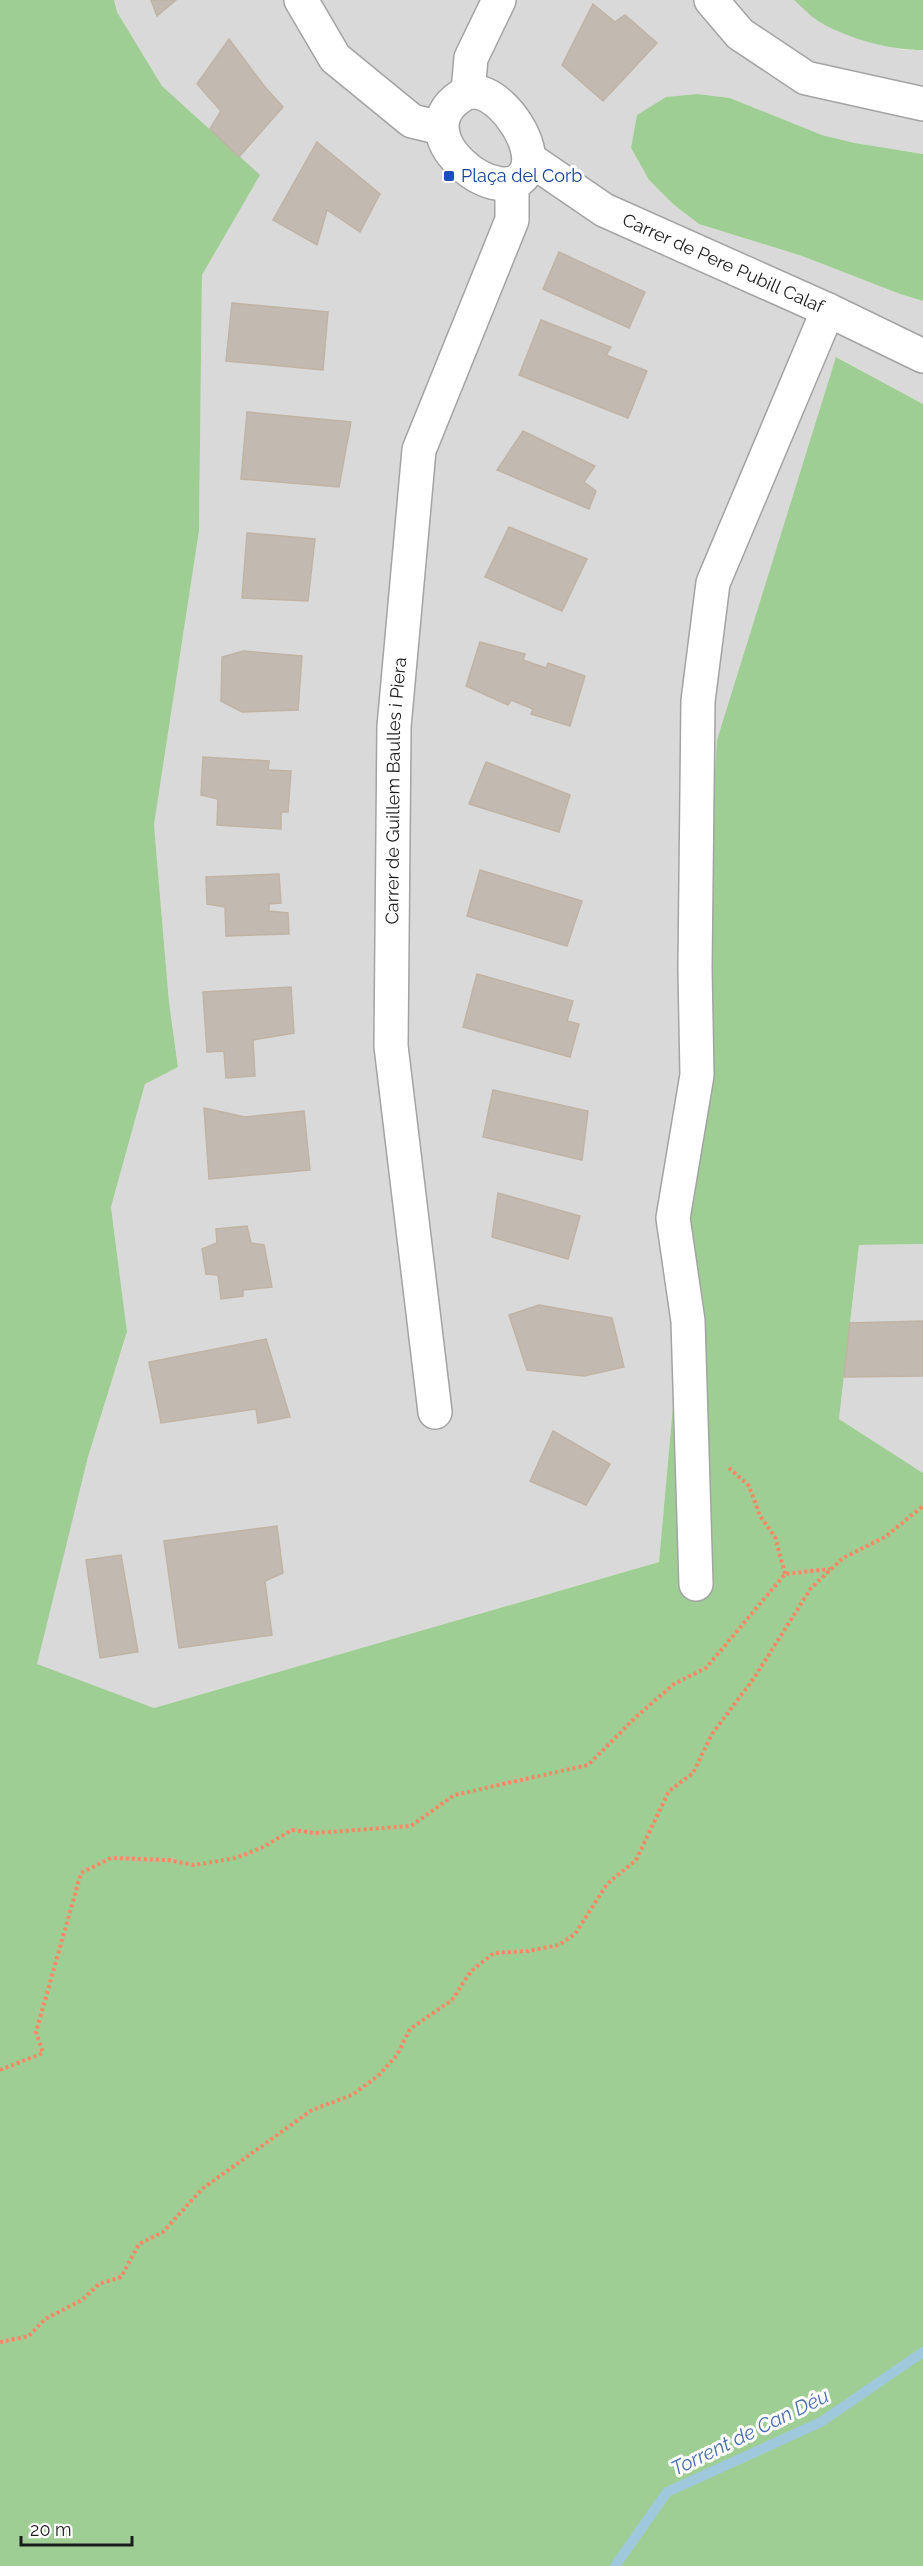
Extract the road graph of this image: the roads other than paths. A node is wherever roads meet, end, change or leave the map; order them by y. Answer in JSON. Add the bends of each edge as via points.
{"nodes":[{"id":1,"x":301,"y":0,"type":"edge"},
{"id":2,"x":499,"y":0,"type":"edge"},
{"id":3,"x":711,"y":0,"type":"edge"},
{"id":4,"x":468,"y":92,"type":"junction"},
{"id":5,"x":923,"y":104,"type":"edge"},
{"id":6,"x":441,"y":128,"type":"junction"},
{"id":7,"x":521,"y":172,"type":"junction"},
{"id":8,"x":828,"y":310,"type":"junction"},
{"id":9,"x":923,"y":356,"type":"edge"},
{"id":10,"x":435,"y":1412,"type":"dead end"},
{"id":11,"x":696,"y":1584,"type":"dead end"}],
"edges":[{"from":1,"to":6,"type":"street","via":[[335,58],[412,121]]},
{"from":2,"to":4,"type":"street","via":[[471,58]]},
{"from":3,"to":5,"type":"street","via":[[740,34],[806,78]]},
{"from":4,"to":6,"type":"street","via":[[453,99],[443,113]]},
{"from":4,"to":7,"type":"street","via":[[482,93],[495,100],[512,118],[525,140]]},
{"from":6,"to":7,"type":"street","via":[[447,147],[477,176],[494,184]]},
{"from":7,"to":8,"type":"street","name":"Carrer de Pere Pubill Calaf"},
{"from":7,"to":10,"type":"street","name":"Carrer de Guillem Baulles i Piera","via":[[512,220],[419,450],[394,727],[391,1046]]},
{"from":8,"to":9,"type":"street","name":"Carrer de Pere Pubill Calaf"},
{"from":8,"to":11,"type":"street","via":[[713,583],[698,701],[697,1075],[673,1218],[688,1321]]}]}
